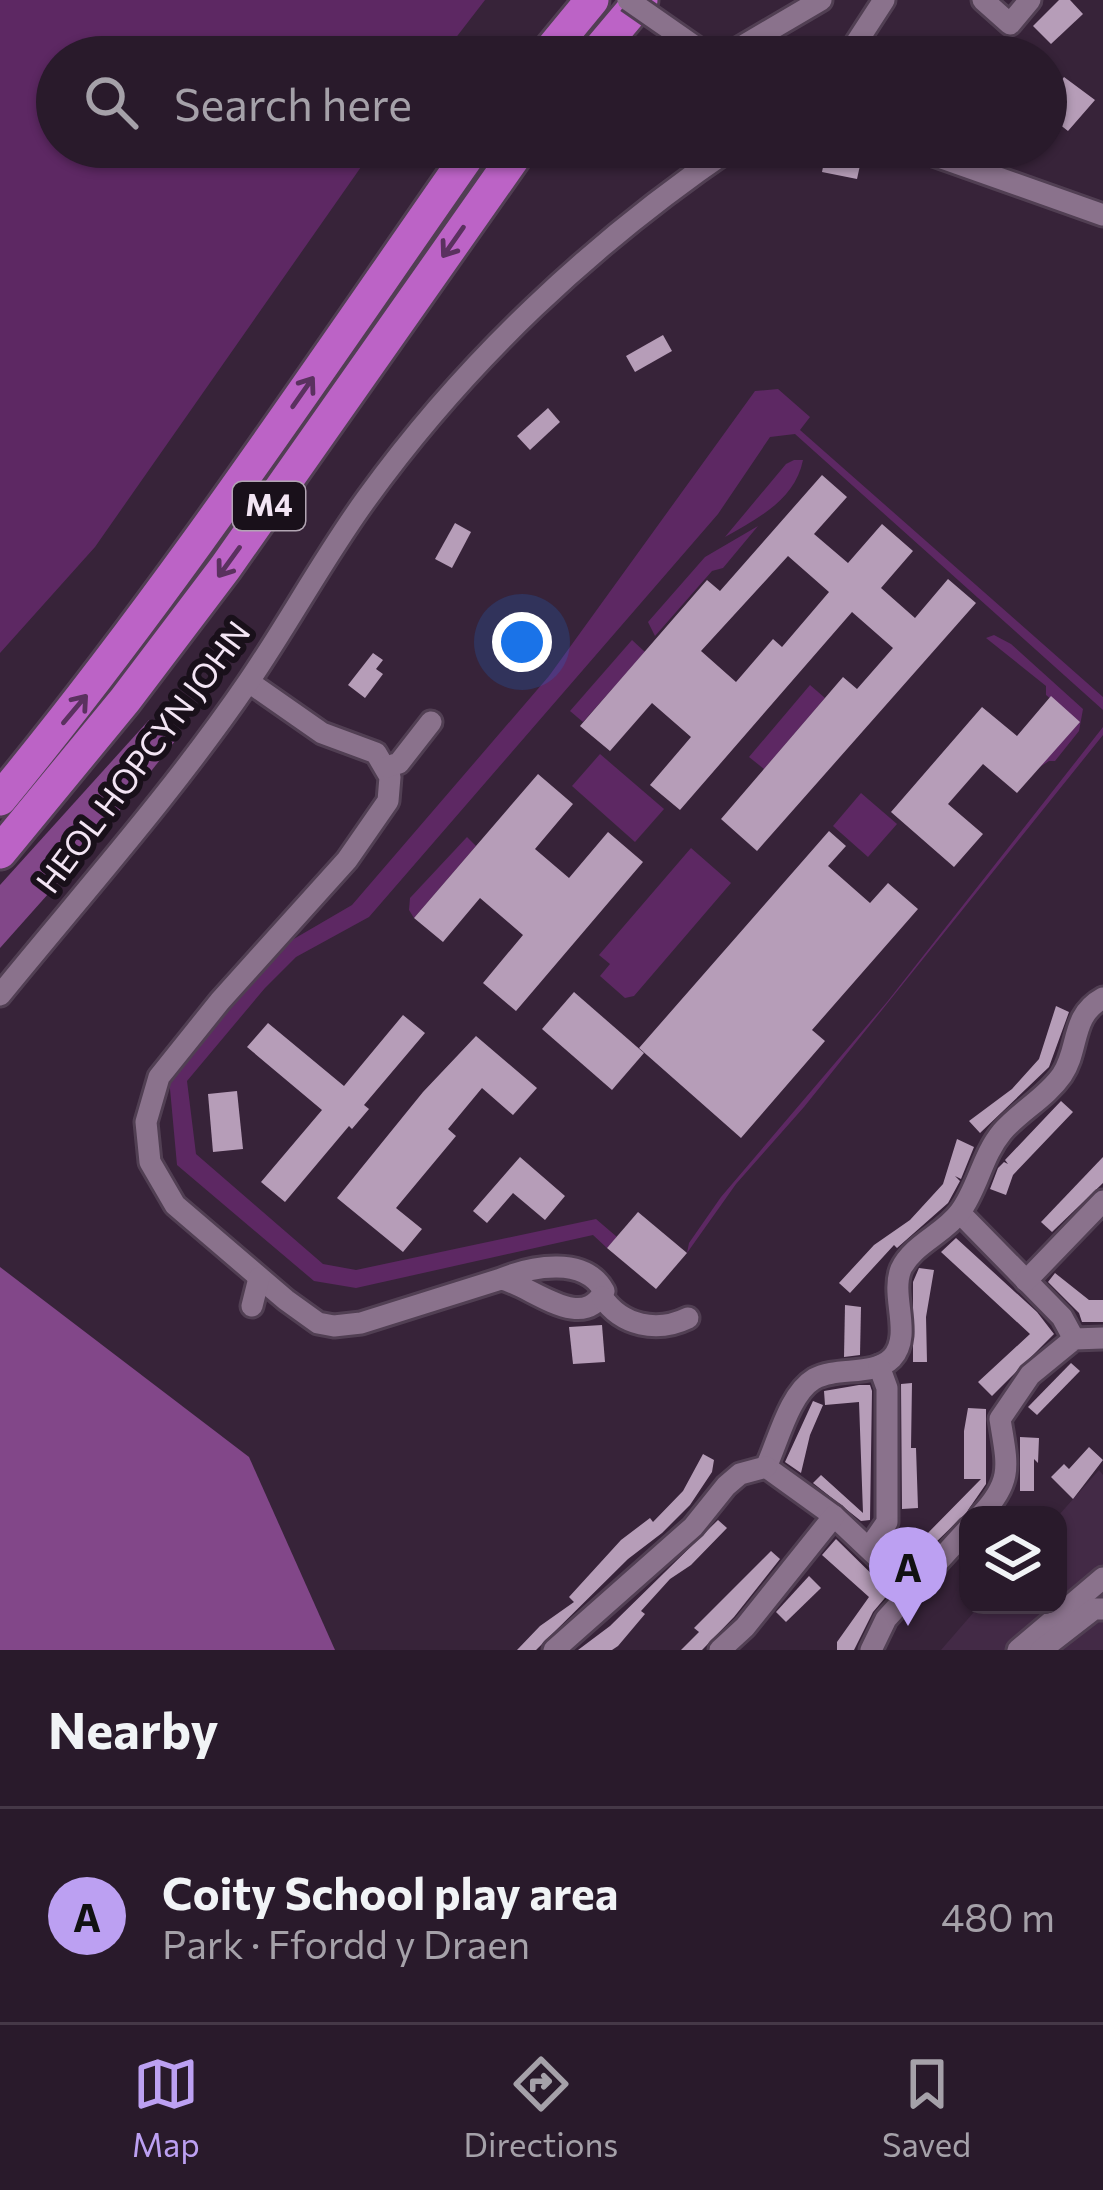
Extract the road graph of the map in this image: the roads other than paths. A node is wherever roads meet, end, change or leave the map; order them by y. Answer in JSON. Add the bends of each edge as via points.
{"nodes":[{"id":1,"x":592,"y":0,"type":"edge"},
{"id":2,"x":628,"y":0,"type":"edge"},
{"id":3,"x":641,"y":0,"type":"edge"},
{"id":4,"x":821,"y":0,"type":"edge"},
{"id":5,"x":884,"y":0,"type":"edge"},
{"id":6,"x":983,"y":0,"type":"edge"},
{"id":7,"x":1030,"y":0,"type":"edge"},
{"id":8,"x":562,"y":36,"type":"edge"},
{"id":9,"x":610,"y":36,"type":"edge"},
{"id":10,"x":681,"y":36,"type":"edge"},
{"id":11,"x":760,"y":36,"type":"edge"},
{"id":12,"x":861,"y":36,"type":"edge"},
{"id":13,"x":459,"y":168,"type":"edge"},
{"id":14,"x":506,"y":168,"type":"edge"},
{"id":15,"x":704,"y":168,"type":"edge"},
{"id":16,"x":970,"y":168,"type":"edge"},
{"id":17,"x":1103,"y":215,"type":"edge"},
{"id":18,"x":249,"y":682,"type":"junction"},
{"id":19,"x":431,"y":722,"type":"dead end"},
{"id":20,"x":386,"y":767,"type":"junction"},
{"id":21,"x":0,"y":799,"type":"edge"},
{"id":22,"x":0,"y":852,"type":"edge"},
{"id":23,"x":0,"y":995,"type":"edge"},
{"id":24,"x":1103,"y":998,"type":"edge"},
{"id":25,"x":1103,"y":1201,"type":"edge"},
{"id":26,"x":960,"y":1213,"type":"junction"},
{"id":27,"x":259,"y":1278,"type":"junction"},
{"id":28,"x":501,"y":1279,"type":"junction"},
{"id":29,"x":1026,"y":1282,"type":"junction"},
{"id":30,"x":465,"y":1289,"type":"junction"},
{"id":31,"x":602,"y":1297,"type":"junction"},
{"id":32,"x":252,"y":1306,"type":"dead end"},
{"id":33,"x":472,"y":1313,"type":"dead end"},
{"id":34,"x":688,"y":1318,"type":"dead end"},
{"id":35,"x":1074,"y":1339,"type":"junction"},
{"id":36,"x":1103,"y":1339,"type":"edge"},
{"id":37,"x":879,"y":1366,"type":"junction"},
{"id":38,"x":766,"y":1467,"type":"junction"},
{"id":39,"x":989,"y":1506,"type":"edge"},
{"id":40,"x":834,"y":1516,"type":"junction"},
{"id":41,"x":959,"y":1538,"type":"edge"},
{"id":42,"x":869,"y":1548,"type":"junction"},
{"id":43,"x":1103,"y":1578,"type":"edge"},
{"id":44,"x":911,"y":1589,"type":"junction"},
{"id":45,"x":1103,"y":1609,"type":"edge"},
{"id":46,"x":725,"y":1649,"type":"edge"},
{"id":47,"x":554,"y":1650,"type":"edge"},
{"id":48,"x":871,"y":1650,"type":"edge"},
{"id":49,"x":1018,"y":1650,"type":"edge"},
{"id":50,"x":1041,"y":1650,"type":"edge"}],
"edges":[{"from":1,"to":8,"type":"highway"},
{"from":2,"to":10,"type":"street","bridge":true},
{"from":3,"to":9,"type":"highway"},
{"from":4,"to":11,"type":"street"},
{"from":5,"to":12,"type":"street"},
{"from":6,"to":7,"type":"street","via":[[1010,23]]},
{"from":21,"to":13,"type":"highway","number":"M4","one_way":true,"via":[[187,558]]},
{"from":14,"to":22,"type":"highway","number":"M4","one_way":true,"via":[[225,568]]},
{"from":15,"to":18,"type":"street","name":"HEOL HOPCYN JOHN","via":[[571,273],[450,394],[330,550]]},
{"from":16,"to":17,"type":"street"},
{"from":18,"to":20,"type":"street","via":[[330,737],[368,748]]},
{"from":18,"to":23,"type":"street","name":"HEOL HOPCYN JOHN"},
{"from":19,"to":20,"type":"street","via":[[399,763]]},
{"from":20,"to":27,"type":"street","via":[[391,789],[381,813],[175,1054],[151,1099],[147,1142],[166,1194]]},
{"from":24,"to":26,"type":"street","via":[[1076,1025],[1065,1071],[986,1154]]},
{"from":25,"to":29,"type":"street"},
{"from":26,"to":29,"type":"street"},
{"from":26,"to":37,"type":"street","via":[[903,1264],[901,1341]]},
{"from":27,"to":30,"type":"street","via":[[306,1317],[334,1326]]},
{"from":27,"to":32,"type":"street"},
{"from":28,"to":30,"type":"street"},
{"from":28,"to":31,"type":"street","via":[[565,1308]]},
{"from":28,"to":31,"type":"street","via":[[530,1268],[566,1268],[597,1280]]},
{"from":29,"to":35,"type":"street"},
{"from":30,"to":33,"type":"street"},
{"from":31,"to":34,"type":"street","via":[[637,1324]]},
{"from":35,"to":36,"type":"street"},
{"from":35,"to":39,"type":"street","via":[[1030,1375],[1000,1419],[1007,1462],[1001,1493]]},
{"from":37,"to":38,"type":"street","via":[[812,1380]]},
{"from":37,"to":42,"type":"street","via":[[887,1522]]},
{"from":38,"to":40,"type":"street"},
{"from":38,"to":47,"type":"street","via":[[726,1486],[693,1527]]},
{"from":40,"to":42,"type":"street"},
{"from":40,"to":46,"type":"street"},
{"from":41,"to":44,"type":"street"},
{"from":42,"to":44,"type":"street"},
{"from":43,"to":49,"type":"street"},
{"from":44,"to":48,"type":"street"},
{"from":45,"to":50,"type":"street"}]}
